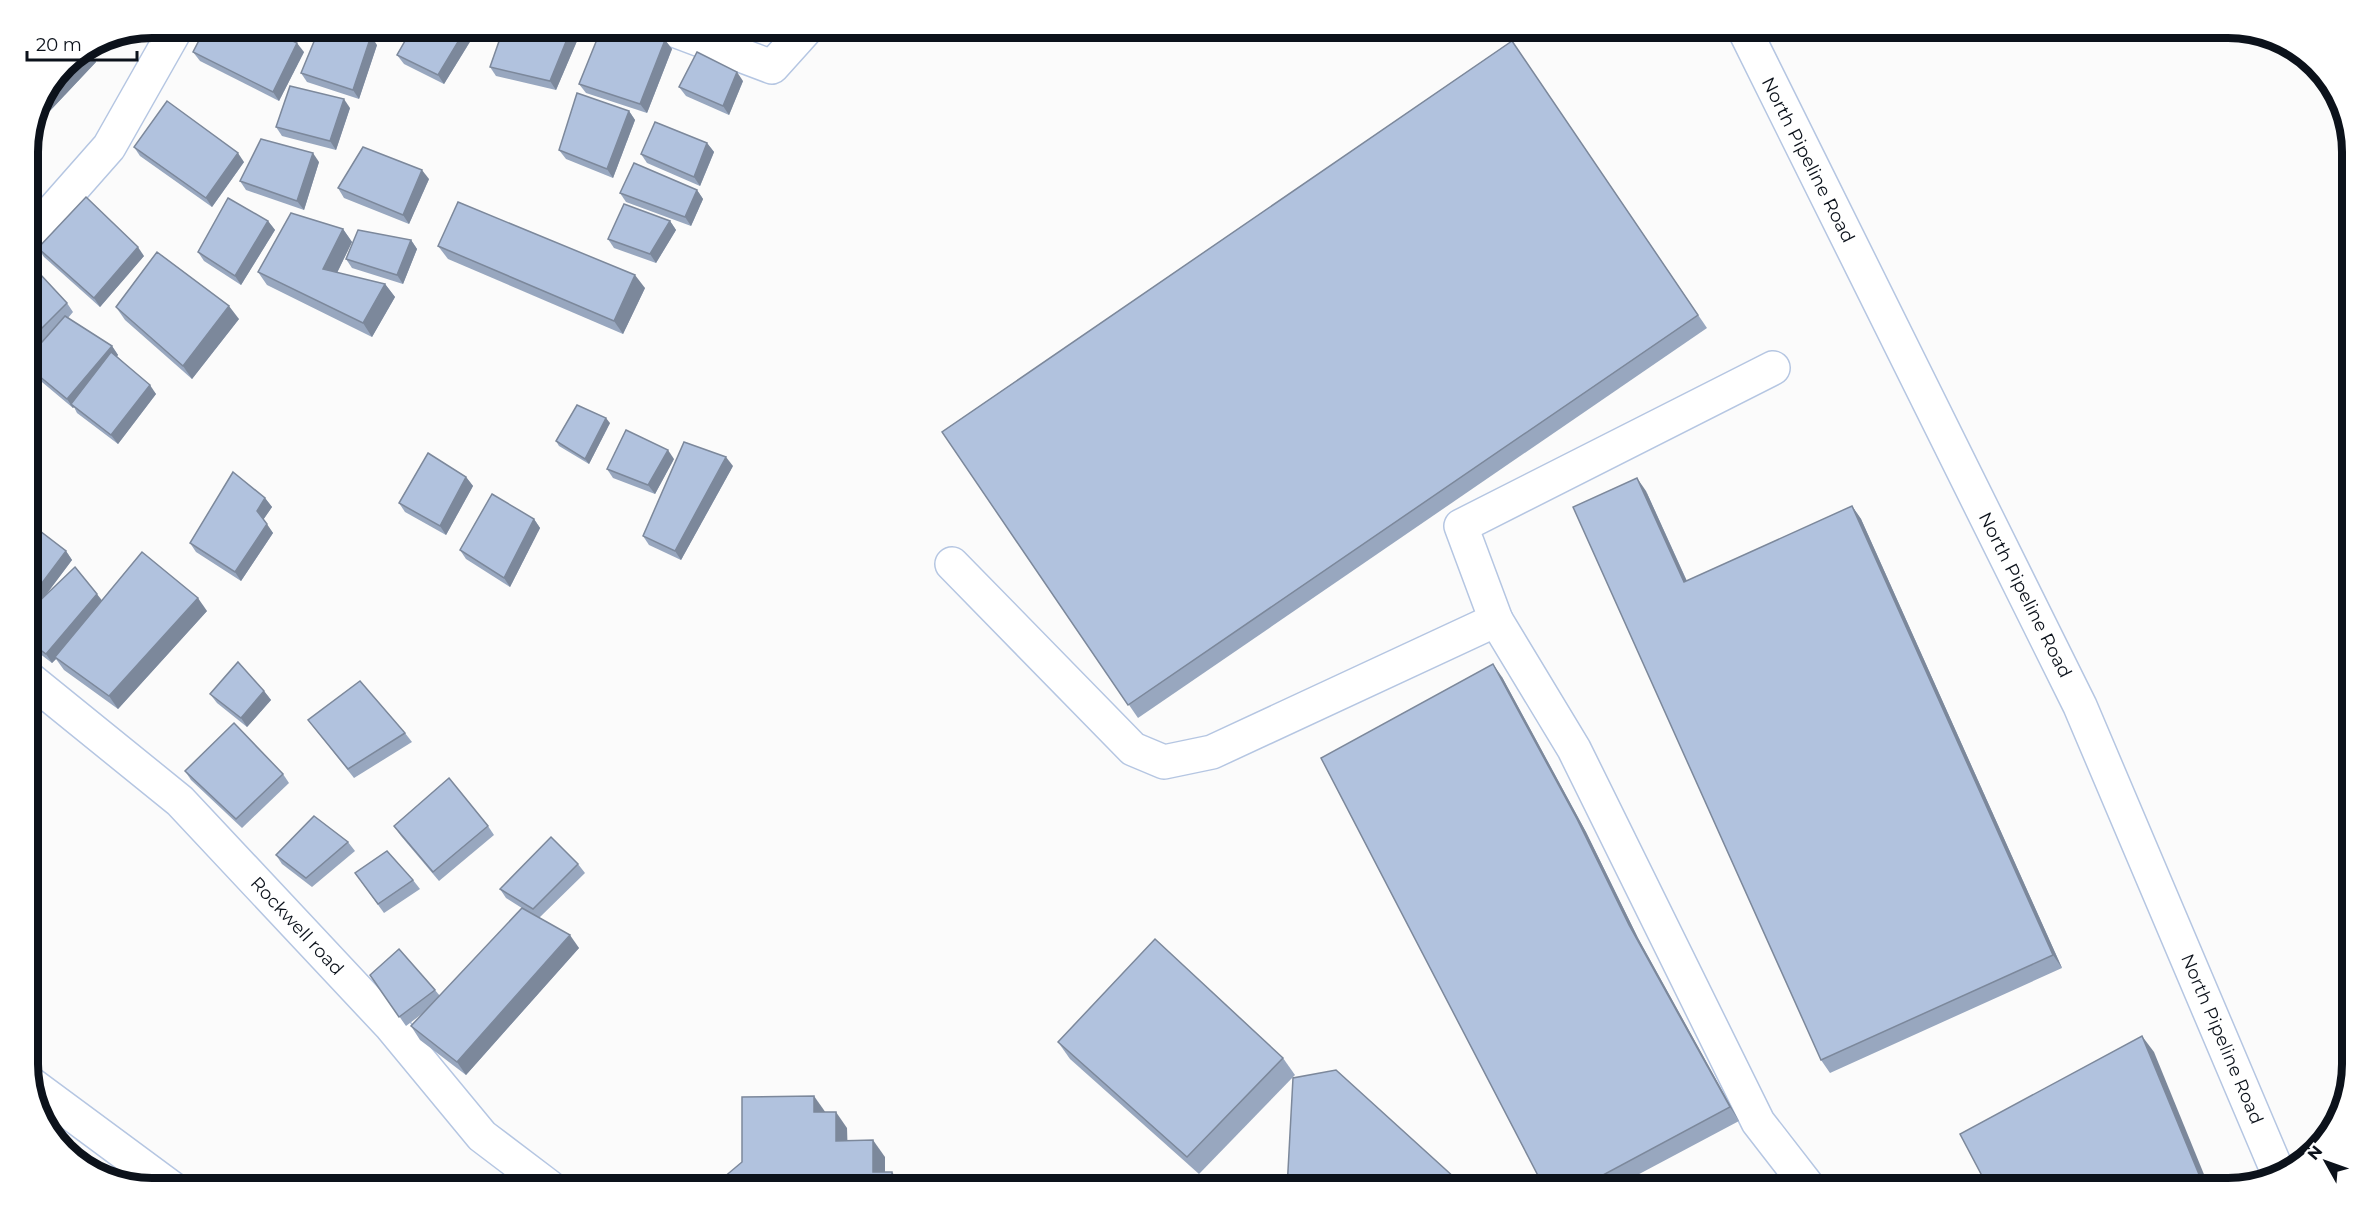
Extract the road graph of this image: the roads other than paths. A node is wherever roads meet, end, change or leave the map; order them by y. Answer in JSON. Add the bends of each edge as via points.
{"nodes":[{"id":1,"x":171,"y":38,"type":"edge"},
{"id":2,"x":695,"y":38,"type":"edge"},
{"id":3,"x":798,"y":38,"type":"edge"},
{"id":4,"x":1748,"y":38,"type":"edge"},
{"id":5,"x":38,"y":228,"type":"edge"},
{"id":6,"x":1773,"y":368,"type":"dead end"},
{"id":7,"x":952,"y":564,"type":"dead end"},
{"id":8,"x":1496,"y":621,"type":"junction"},
{"id":9,"x":38,"y":687,"type":"edge"},
{"id":10,"x":41,"y":1092,"type":"edge"},
{"id":11,"x":2276,"y":1168,"type":"edge"},
{"id":12,"x":158,"y":1178,"type":"edge"},
{"id":13,"x":537,"y":1178,"type":"edge"},
{"id":14,"x":1801,"y":1178,"type":"edge"}],
"edges":[{"from":1,"to":5,"type":"street","via":[[109,147]]},
{"from":2,"to":3,"type":"street","via":[[772,67]]},
{"from":4,"to":11,"type":"street","name":"North Pipeline Road","via":[[2080,706]]},
{"from":6,"to":8,"type":"street","via":[[1461,526]]},
{"from":7,"to":8,"type":"street","via":[[1133,749],[1164,762],[1212,752]]},
{"from":8,"to":14,"type":"street","via":[[1574,749],[1758,1122]]},
{"from":9,"to":13,"type":"street","name":"Rockwell road","via":[[180,801],[391,1026],[482,1136]]},
{"from":10,"to":12,"type":"street"}]}
